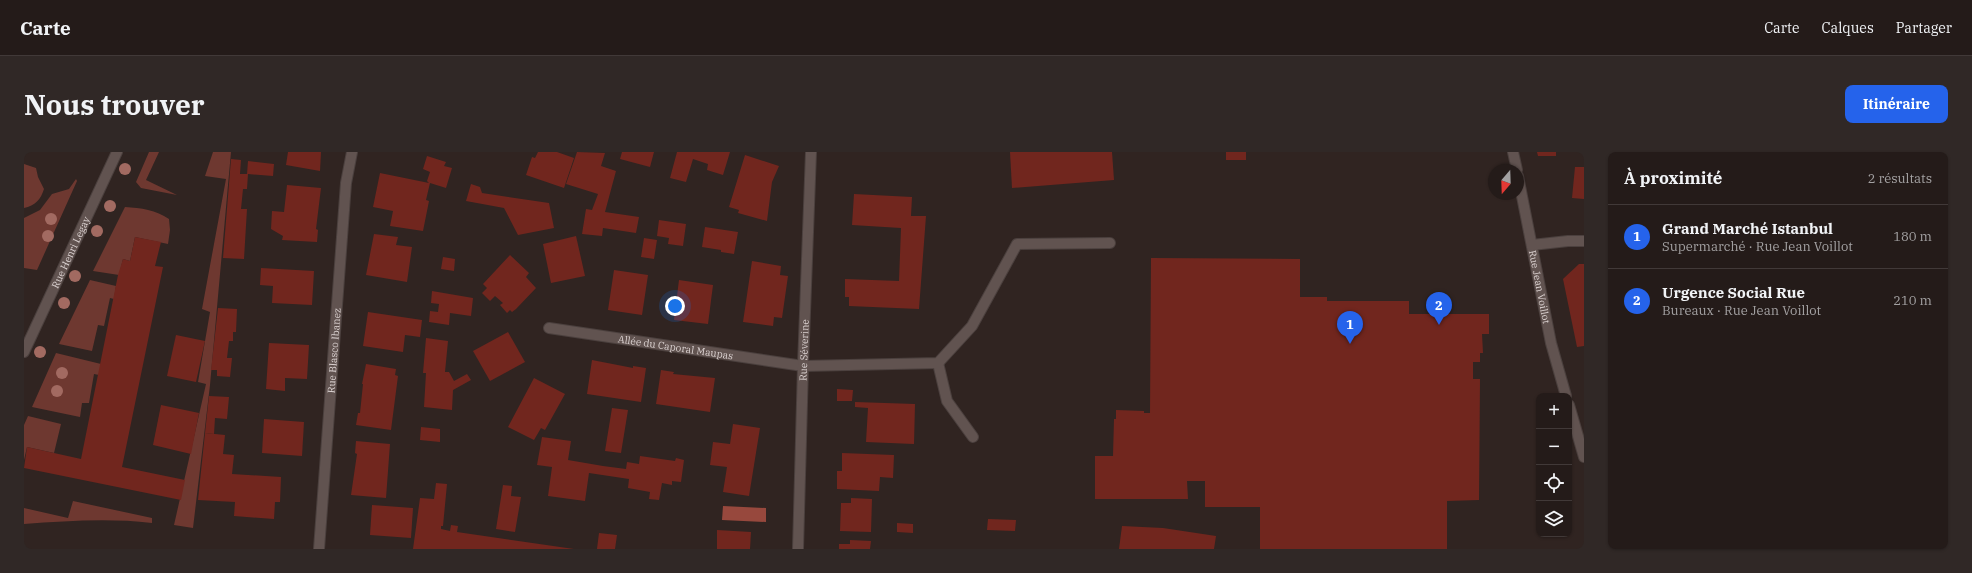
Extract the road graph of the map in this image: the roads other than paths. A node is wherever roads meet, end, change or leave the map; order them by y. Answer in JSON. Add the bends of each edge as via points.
{"nodes":[{"id":1,"x":117,"y":152,"type":"edge"},
{"id":2,"x":352,"y":152,"type":"edge"},
{"id":3,"x":812,"y":152,"type":"edge"},
{"id":4,"x":1513,"y":152,"type":"edge"},
{"id":5,"x":1516,"y":164,"type":"edge"},
{"id":6,"x":1523,"y":200,"type":"edge"},
{"id":7,"x":1584,"y":241,"type":"edge"},
{"id":8,"x":1110,"y":243,"type":"dead end"},
{"id":9,"x":1532,"y":245,"type":"junction"},
{"id":10,"x":549,"y":328,"type":"dead end"},
{"id":11,"x":24,"y":352,"type":"edge"},
{"id":12,"x":938,"y":363,"type":"junction"},
{"id":13,"x":803,"y":366,"type":"junction"},
{"id":14,"x":1565,"y":393,"type":"edge"},
{"id":15,"x":1572,"y":415,"type":"edge"},
{"id":16,"x":973,"y":437,"type":"dead end"},
{"id":17,"x":1584,"y":457,"type":"edge"},
{"id":18,"x":319,"y":549,"type":"edge"},
{"id":19,"x":798,"y":549,"type":"edge"}],
"edges":[{"from":1,"to":11,"type":"street","name":"Rue Henri Legay"},
{"from":2,"to":18,"type":"street","name":"Rue Blasco Ibanez","via":[[346,183]]},
{"from":3,"to":13,"type":"street","name":"Rue Séverine"},
{"from":4,"to":5,"type":"street"},
{"from":6,"to":9,"type":"street","name":"Rue Jean Voillot"},
{"from":7,"to":9,"type":"street"},
{"from":8,"to":12,"type":"street","via":[[1017,244],[972,326]]},
{"from":9,"to":14,"type":"street","name":"Rue Jean Voillot","via":[[1551,343]]},
{"from":10,"to":13,"type":"street","name":"Allée du Caporal Maupas"},
{"from":12,"to":13,"type":"street","name":"Allée du Caporal Maupas"},
{"from":12,"to":16,"type":"street","via":[[947,402]]},
{"from":13,"to":19,"type":"street","name":"Rue Séverine"},
{"from":15,"to":17,"type":"street"}]}
